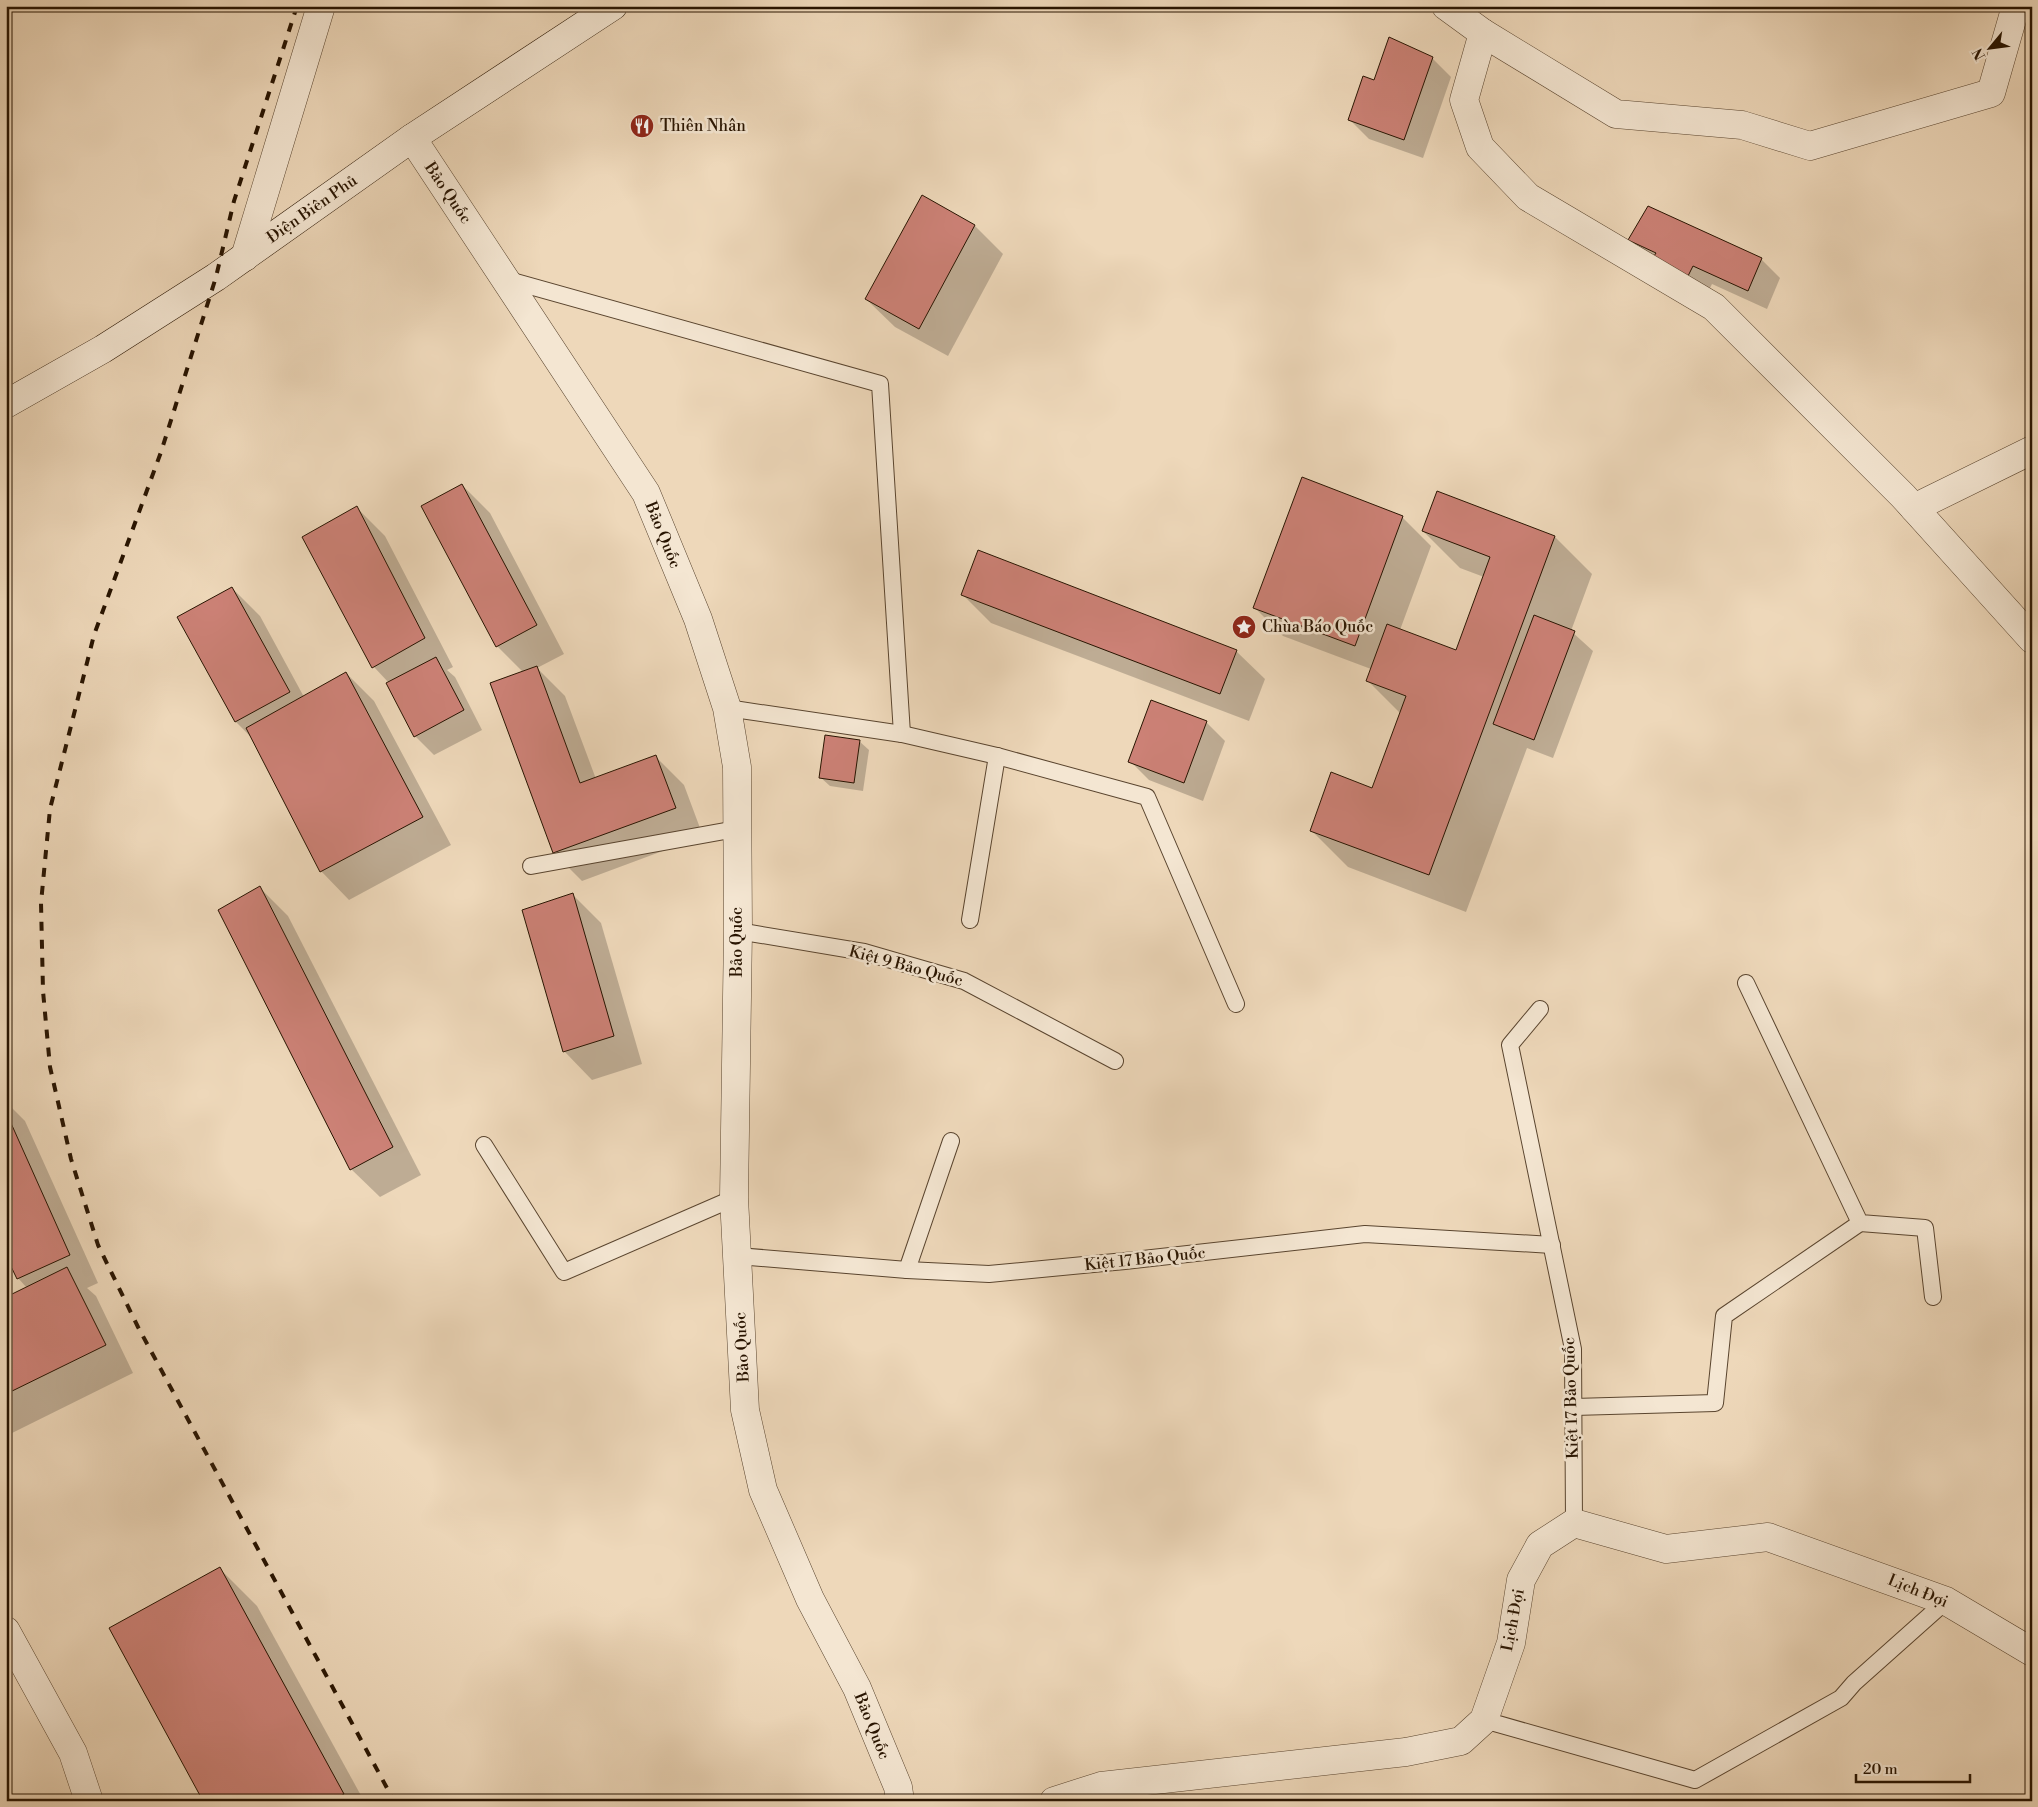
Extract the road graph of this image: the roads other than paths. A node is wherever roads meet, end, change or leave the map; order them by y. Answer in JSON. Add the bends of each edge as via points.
{"nodes":[{"id":1,"x":321,"y":6,"type":"edge"},
{"id":2,"x":614,"y":6,"type":"edge"},
{"id":3,"x":1446,"y":6,"type":"edge"},
{"id":4,"x":2016,"y":6,"type":"edge"},
{"id":5,"x":1483,"y":33,"type":"junction"},
{"id":6,"x":412,"y":138,"type":"junction"},
{"id":7,"x":245,"y":257,"type":"junction"},
{"id":8,"x":505,"y":279,"type":"junction"},
{"id":9,"x":6,"y":404,"type":"edge"},
{"id":10,"x":2032,"y":450,"type":"edge"},
{"id":11,"x":1914,"y":508,"type":"junction"},
{"id":12,"x":2032,"y":640,"type":"edge"},
{"id":13,"x":727,"y":708,"type":"junction"},
{"id":14,"x":902,"y":734,"type":"junction"},
{"id":15,"x":996,"y":756,"type":"junction"},
{"id":16,"x":736,"y":829,"type":"junction"},
{"id":17,"x":531,"y":866,"type":"dead end"},
{"id":18,"x":970,"y":920,"type":"dead end"},
{"id":19,"x":738,"y":931,"type":"junction"},
{"id":20,"x":1746,"y":983,"type":"dead end"},
{"id":21,"x":1236,"y":1004,"type":"dead end"},
{"id":22,"x":1540,"y":1009,"type":"dead end"},
{"id":23,"x":1115,"y":1061,"type":"dead end"},
{"id":24,"x":950,"y":1141,"type":"dead end"},
{"id":25,"x":484,"y":1145,"type":"dead end"},
{"id":26,"x":734,"y":1198,"type":"junction"},
{"id":27,"x":1860,"y":1223,"type":"junction"},
{"id":28,"x":1552,"y":1245,"type":"junction"},
{"id":29,"x":738,"y":1256,"type":"junction"},
{"id":30,"x":907,"y":1270,"type":"junction"},
{"id":31,"x":1932,"y":1297,"type":"dead end"},
{"id":32,"x":1574,"y":1407,"type":"junction"},
{"id":33,"x":1574,"y":1523,"type":"junction"},
{"id":34,"x":1946,"y":1600,"type":"junction"},
{"id":35,"x":6,"y":1631,"type":"edge"},
{"id":36,"x":2032,"y":1652,"type":"edge"},
{"id":37,"x":1484,"y":1720,"type":"junction"},
{"id":38,"x":1103,"y":1794,"type":"edge"},
{"id":39,"x":89,"y":1801,"type":"edge"},
{"id":40,"x":900,"y":1801,"type":"edge"},
{"id":41,"x":1054,"y":1801,"type":"edge"}],
"edges":[{"from":1,"to":7,"type":"street"},
{"from":2,"to":6,"type":"street","name":"Điện Biên Phủ"},
{"from":3,"to":5,"type":"street"},
{"from":4,"to":5,"type":"street","via":[[1991,93],[1810,146],[1742,125],[1616,114]]},
{"from":5,"to":11,"type":"street","via":[[1464,100],[1480,147],[1528,198],[1714,307]]},
{"from":6,"to":7,"type":"street","name":"Điện Biên Phủ"},
{"from":6,"to":8,"type":"street","name":"Bảo Quốc"},
{"from":7,"to":9,"type":"street","name":"Điện Biên Phủ","via":[[103,349]]},
{"from":8,"to":13,"type":"street","name":"Bảo Quốc","via":[[646,493],[698,619]]},
{"from":8,"to":14,"type":"lane","via":[[880,384]]},
{"from":10,"to":11,"type":"street"},
{"from":11,"to":12,"type":"street"},
{"from":13,"to":14,"type":"lane"},
{"from":13,"to":16,"type":"street","name":"Bảo Quốc","via":[[737,767]]},
{"from":14,"to":15,"type":"lane"},
{"from":15,"to":18,"type":"lane"},
{"from":15,"to":21,"type":"lane","via":[[1147,797]]},
{"from":16,"to":17,"type":"lane"},
{"from":16,"to":19,"type":"street","name":"Bảo Quốc"},
{"from":19,"to":23,"type":"lane","name":"Kiệt 9 Bảo Quốc","via":[[864,952],[964,981]]},
{"from":19,"to":26,"type":"street","name":"Bảo Quốc"},
{"from":20,"to":27,"type":"lane"},
{"from":22,"to":28,"type":"lane","name":"Kiệt 17 Bảo Quốc","via":[[1510,1046]]},
{"from":24,"to":30,"type":"lane"},
{"from":25,"to":26,"type":"lane","via":[[564,1272]]},
{"from":26,"to":29,"type":"street","name":"Bảo Quốc"},
{"from":27,"to":31,"type":"lane","via":[[1925,1228]]},
{"from":27,"to":32,"type":"lane","via":[[1724,1316],[1715,1403]]},
{"from":28,"to":30,"type":"lane","name":"Kiệt 17 Bảo Quốc","via":[[1365,1234],[989,1274]]},
{"from":28,"to":32,"type":"lane","name":"Kiệt 17 Bảo Quốc","via":[[1573,1348]]},
{"from":29,"to":30,"type":"lane","name":"Kiệt 17 Bảo Quốc"},
{"from":29,"to":40,"type":"street","name":"Bảo Quốc","via":[[745,1410],[763,1490],[810,1599],[857,1688],[898,1787]]},
{"from":32,"to":33,"type":"lane","name":"Kiệt 17 Bảo Quốc"},
{"from":33,"to":34,"type":"street","name":"Lịch Đợi","via":[[1666,1549],[1768,1537]]},
{"from":33,"to":37,"type":"street","name":"Lịch Đợi","via":[[1540,1545],[1521,1580],[1511,1643]]},
{"from":34,"to":36,"type":"street","name":"Lịch Đợi"},
{"from":34,"to":37,"type":"lane","via":[[1841,1698],[1694,1780]]},
{"from":35,"to":39,"type":"street","via":[[73,1753]]},
{"from":37,"to":38,"type":"street","name":"Lịch Đợi","via":[[1461,1741],[1406,1752]]},
{"from":38,"to":41,"type":"street","name":"Lịch Đợi"}]}
